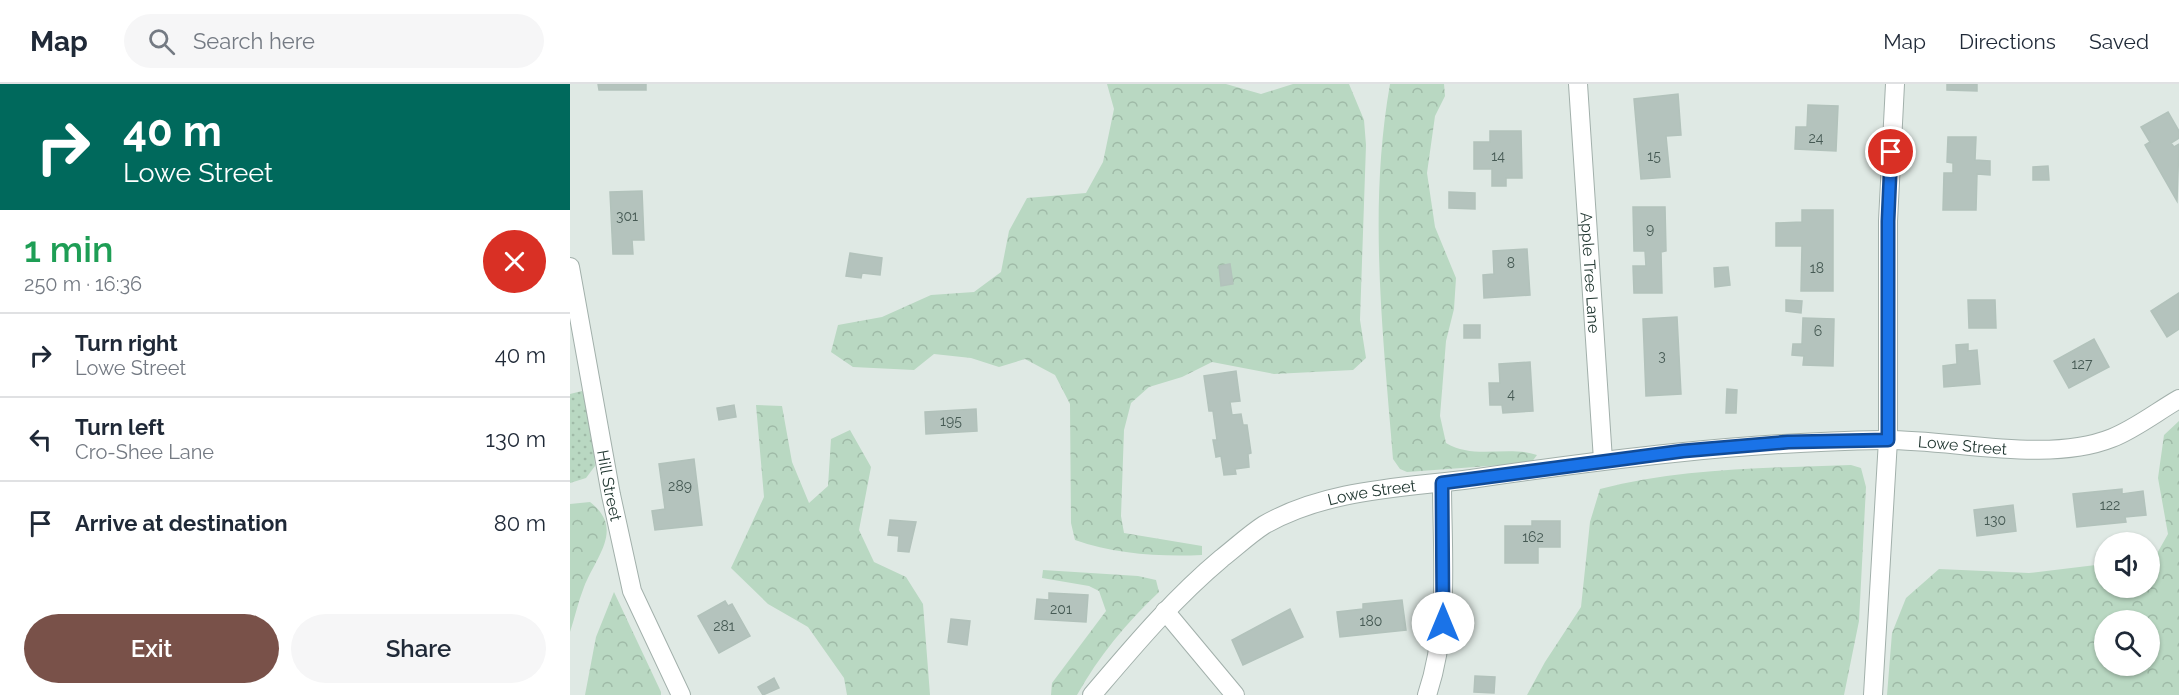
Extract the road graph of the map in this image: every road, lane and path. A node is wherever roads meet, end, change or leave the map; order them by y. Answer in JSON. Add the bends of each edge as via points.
{"nodes":[{"id":1,"x":1578,"y":84,"type":"edge"},
{"id":2,"x":1895,"y":84,"type":"edge"},
{"id":3,"x":570,"y":267,"type":"edge"},
{"id":4,"x":2179,"y":399,"type":"edge"},
{"id":5,"x":1888,"y":440,"type":"junction"},
{"id":6,"x":1603,"y":460,"type":"junction"},
{"id":7,"x":1442,"y":483,"type":"junction"},
{"id":8,"x":1165,"y":611,"type":"junction"},
{"id":9,"x":681,"y":695,"type":"edge"},
{"id":10,"x":1092,"y":695,"type":"edge"},
{"id":11,"x":1235,"y":695,"type":"edge"},
{"id":12,"x":1427,"y":695,"type":"edge"},
{"id":13,"x":1873,"y":695,"type":"edge"}],
"edges":[{"from":1,"to":6,"type":"street","name":"Apple Tree Lane"},
{"from":2,"to":5,"type":"street","via":[[1888,221]]},
{"from":3,"to":9,"type":"street","name":"Hill Street","via":[[632,591]]},
{"from":4,"to":5,"type":"street","name":"Lowe Street","via":[[2114,437],[2083,446],[2042,449]]},
{"from":5,"to":6,"type":"street","name":"Lowe Street","via":[[1788,442]]},
{"from":5,"to":13,"type":"street"},
{"from":6,"to":7,"type":"street","name":"Lowe Street"},
{"from":7,"to":8,"type":"street","name":"Lowe Street","via":[[1379,489],[1303,508],[1263,526],[1195,580]]},
{"from":7,"to":12,"type":"street","via":[[1443,623]]},
{"from":8,"to":10,"type":"street","name":"Lowe Street"},
{"from":8,"to":11,"type":"street"}]}
